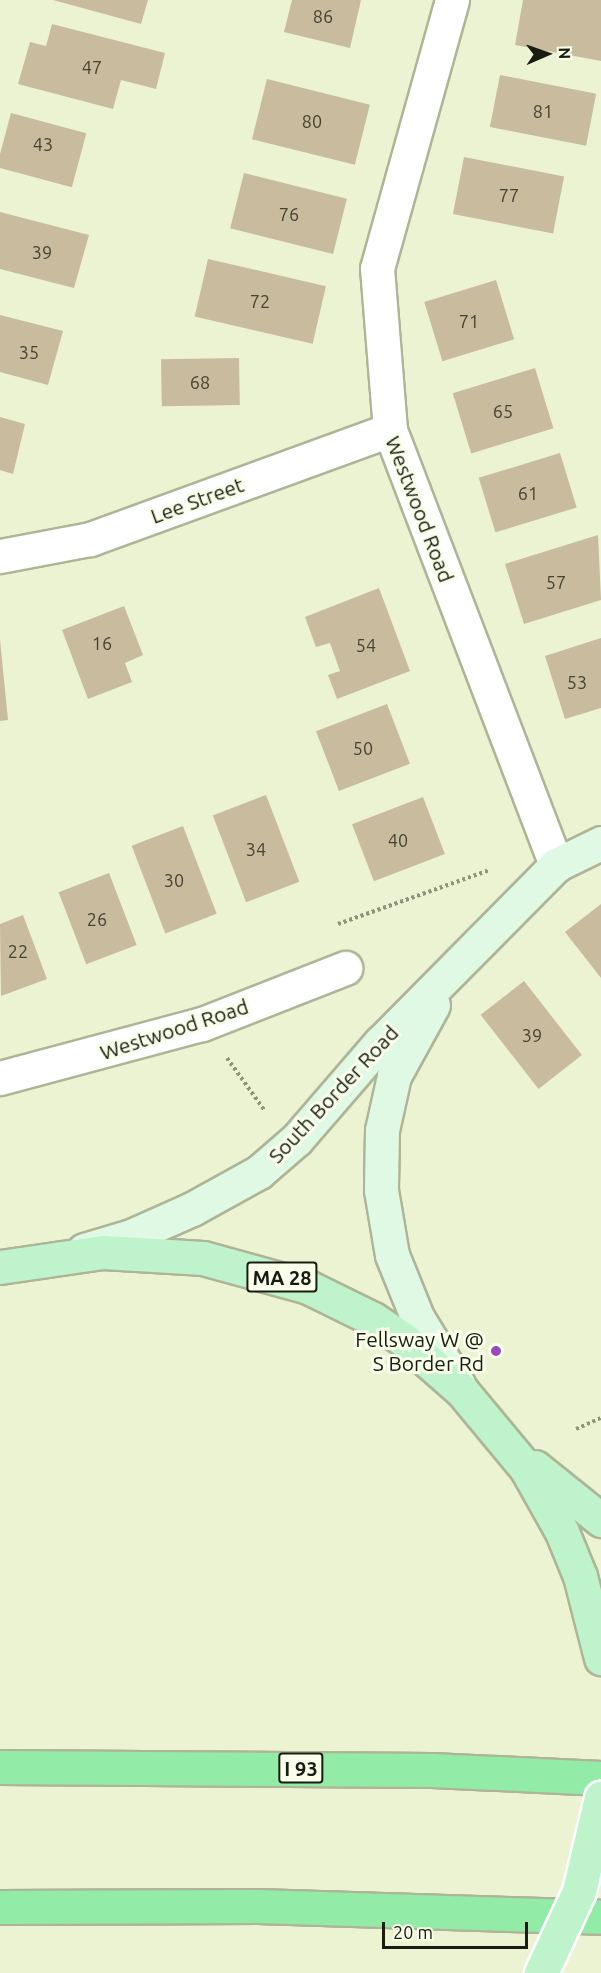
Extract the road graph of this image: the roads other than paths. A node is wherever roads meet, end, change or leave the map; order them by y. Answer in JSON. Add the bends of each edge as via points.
{"nodes":[{"id":1,"x":452,"y":0,"type":"edge"},
{"id":2,"x":390,"y":430,"type":"junction"},
{"id":3,"x":0,"y":556,"type":"edge"},
{"id":4,"x":601,"y":843,"type":"edge"},
{"id":5,"x":556,"y":865,"type":"junction"},
{"id":6,"x":345,"y":968,"type":"road end"},
{"id":7,"x":452,"y":972,"type":"junction"},
{"id":8,"x":0,"y":1078,"type":"edge"},
{"id":9,"x":71,"y":1254,"type":"junction"},
{"id":10,"x":0,"y":1267,"type":"edge"},
{"id":11,"x":462,"y":1391,"type":"junction"},
{"id":12,"x":508,"y":1444,"type":"junction"},
{"id":13,"x":601,"y":1520,"type":"edge"},
{"id":14,"x":601,"y":1658,"type":"edge"},
{"id":15,"x":0,"y":1767,"type":"edge"},
{"id":16,"x":601,"y":1778,"type":"edge"},
{"id":17,"x":601,"y":1798,"type":"edge"},
{"id":18,"x":0,"y":1907,"type":"edge"},
{"id":19,"x":601,"y":1917,"type":"edge"},
{"id":20,"x":541,"y":1973,"type":"edge"}],
"edges":[{"from":1,"to":2,"type":"street","name":"Westwood Road","via":[[377,268]]},
{"from":2,"to":3,"type":"street","name":"Lee Street","via":[[90,539]]},
{"from":2,"to":5,"type":"street","name":"Westwood Road"},
{"from":4,"to":5,"type":"main road","name":"South Border Road"},
{"from":5,"to":7,"type":"main road","name":"South Border Road"},
{"from":6,"to":8,"type":"street","name":"Westwood Road","via":[[202,1024]]},
{"from":7,"to":9,"type":"main road","name":"South Border Road","via":[[380,1043],[297,1139],[259,1172],[182,1214],[131,1236]]},
{"from":7,"to":11,"type":"main road","name":"South Border Road","via":[[394,1076],[382,1130],[381,1190],[392,1256],[417,1317]]},
{"from":9,"to":10,"type":"main road","number":"MA 28"},
{"from":9,"to":11,"type":"main road","number":"MA 28","via":[[166,1253],[273,1274],[373,1318]]},
{"from":11,"to":12,"type":"main road","number":"MA 28"},
{"from":12,"to":13,"type":"main road","number":"MA 28"},
{"from":12,"to":14,"type":"main road","via":[[562,1532],[591,1612]]},
{"from":15,"to":16,"type":"highway","number":"I 93","via":[[409,1770]]},
{"from":17,"to":20,"type":"main road","bridge":true,"via":[[579,1891]]},
{"from":18,"to":19,"type":"highway","via":[[257,1906]]}]}
